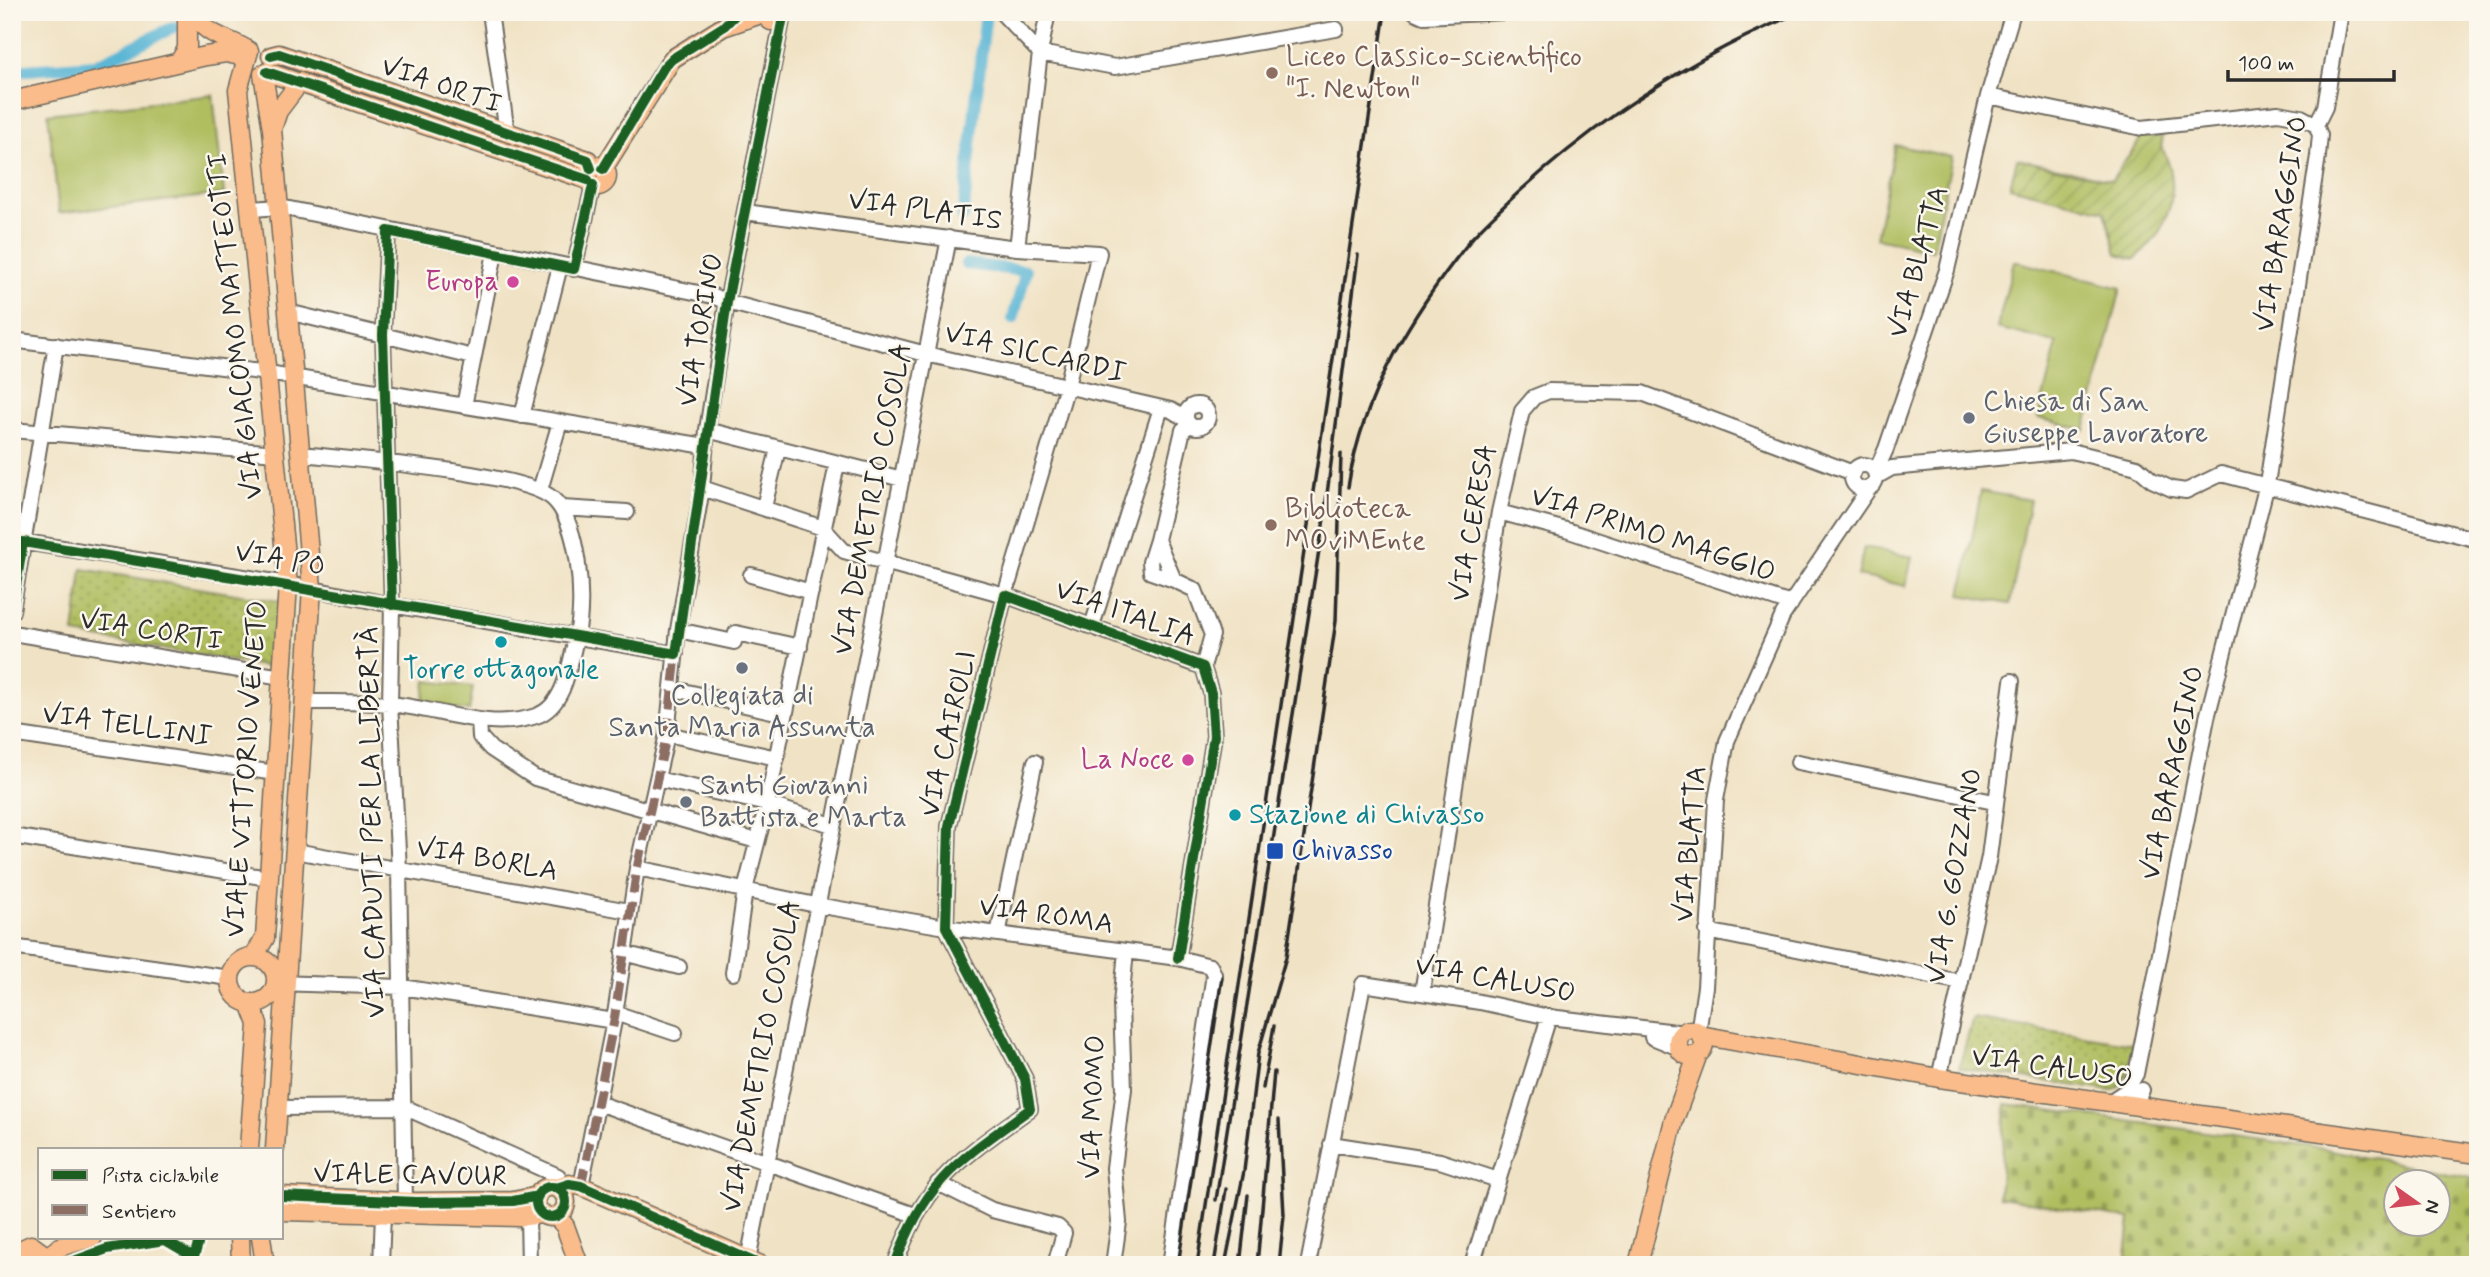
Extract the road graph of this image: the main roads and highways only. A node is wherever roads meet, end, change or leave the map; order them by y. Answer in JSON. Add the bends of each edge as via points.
{"nodes":[{"id":1,"x":187,"y":12,"type":"edge"},
{"id":2,"x":194,"y":12,"type":"edge"},
{"id":3,"x":737,"y":12,"type":"edge"},
{"id":4,"x":760,"y":13,"type":"edge"},
{"id":5,"x":783,"y":14,"type":"edge"},
{"id":6,"x":723,"y":27,"type":"junction"},
{"id":7,"x":187,"y":31,"type":"junction"},
{"id":8,"x":247,"y":55,"type":"junction"},
{"id":9,"x":206,"y":56,"type":"junction"},
{"id":10,"x":178,"y":62,"type":"junction"},
{"id":11,"x":267,"y":68,"type":"junction"},
{"id":12,"x":300,"y":82,"type":"junction"},
{"id":13,"x":12,"y":100,"type":"edge"},
{"id":14,"x":272,"y":129,"type":"junction"},
{"id":15,"x":594,"y":176,"type":"junction"},
{"id":16,"x":288,"y":584,"type":"joint"},
{"id":17,"x":312,"y":588,"type":"joint"},
{"id":18,"x":254,"y":956,"type":"junction"},
{"id":19,"x":280,"y":987,"type":"junction"},
{"id":20,"x":250,"y":1003,"type":"junction"},
{"id":21,"x":2363,"y":1139,"type":"junction"},
{"id":22,"x":249,"y":1148,"type":"edge"},
{"id":23,"x":275,"y":1148,"type":"edge"},
{"id":24,"x":2478,"y":1154,"type":"edge"},
{"id":25,"x":2478,"y":1166,"type":"edge"},
{"id":26,"x":586,"y":1189,"type":"junction"},
{"id":27,"x":284,"y":1196,"type":"edge"},
{"id":28,"x":284,"y":1210,"type":"edge"},
{"id":29,"x":546,"y":1210,"type":"junction"},
{"id":30,"x":52,"y":1238,"type":"edge"},
{"id":31,"x":90,"y":1238,"type":"edge"},
{"id":32,"x":240,"y":1238,"type":"edge"},
{"id":33,"x":261,"y":1238,"type":"edge"},
{"id":34,"x":24,"y":1257,"type":"edge"},
{"id":35,"x":752,"y":1263,"type":"edge"},
{"id":36,"x":241,"y":1265,"type":"edge"},
{"id":37,"x":265,"y":1265,"type":"edge"},
{"id":38,"x":579,"y":1265,"type":"edge"},
{"id":39,"x":1638,"y":1265,"type":"edge"}],
"edges":[{"from":1,"to":7,"type":"main road"},
{"from":2,"to":8,"type":"main road","via":[[209,33],[235,41]]},
{"from":3,"to":6,"type":"main road"},
{"from":4,"to":5,"type":"main road","via":[[771,21]]},
{"from":4,"to":6,"type":"main road"},
{"from":6,"to":15,"type":"main road","via":[[664,67]]},
{"from":7,"to":9,"type":"main road"},
{"from":7,"to":10,"type":"main road","via":[[187,49]]},
{"from":8,"to":9,"type":"main road","name":"VIA ORTI"},
{"from":8,"to":11,"type":"main road","name":"VIA ORTI","via":[[252,74]]},
{"from":8,"to":16,"type":"main road","name":"VIA GIACOMO MATTEOTTI","via":[[239,90]]},
{"from":9,"to":10,"type":"main road","name":"VIA ORTI"},
{"from":10,"to":13,"type":"main road","name":"VIA ORTI"},
{"from":11,"to":12,"type":"main road","name":"VIA ORTI"},
{"from":11,"to":14,"type":"main road","name":"VIA GIACOMO MATTEOTTI"},
{"from":11,"to":15,"type":"main road","name":"VIA ORTI","via":[[279,54],[587,160]]},
{"from":12,"to":14,"type":"main road","via":[[278,111]]},
{"from":12,"to":15,"type":"main road","name":"VIA ORTI"},
{"from":14,"to":17,"type":"main road","name":"VIA GIACOMO MATTEOTTI"},
{"from":16,"to":18,"type":"main road","name":"VIALE VITTORIO VENETO","via":[[265,938]]},
{"from":17,"to":19,"type":"main road","name":"VIALE VITTORIO VENETO","via":[[288,958]]},
{"from":18,"to":19,"type":"main road","via":[[270,963]]},
{"from":18,"to":20,"type":"main road","via":[[235,965],[230,978],[233,992]]},
{"from":19,"to":20,"type":"main road","via":[[262,1001]]},
{"from":19,"to":23,"type":"main road"},
{"from":20,"to":22,"type":"main road","via":[[258,1024]]},
{"from":21,"to":24,"type":"main road","name":"VIA CALUSO"},
{"from":21,"to":25,"type":"main road","name":"VIA CALUSO"},
{"from":21,"to":39,"type":"main road","name":"VIA CALUSO","via":[[2154,1110],[2136,1088],[2108,1103],[1939,1079],[1735,1042],[1692,1044]]},
{"from":26,"to":29,"type":"main road","via":[[581,1196]]},
{"from":26,"to":29,"type":"main road","via":[[557,1182],[566,1198]]},
{"from":26,"to":35,"type":"main road"},
{"from":27,"to":29,"type":"main road","name":"VIALE CAVOUR","via":[[405,1202],[513,1200]]},
{"from":28,"to":29,"type":"main road","name":"VIALE CAVOUR","via":[[383,1214]]},
{"from":29,"to":38,"type":"main road","via":[[565,1226]]},
{"from":30,"to":34,"type":"main road"},
{"from":31,"to":34,"type":"main road"},
{"from":32,"to":36,"type":"main road"},
{"from":33,"to":37,"type":"main road"}]}
